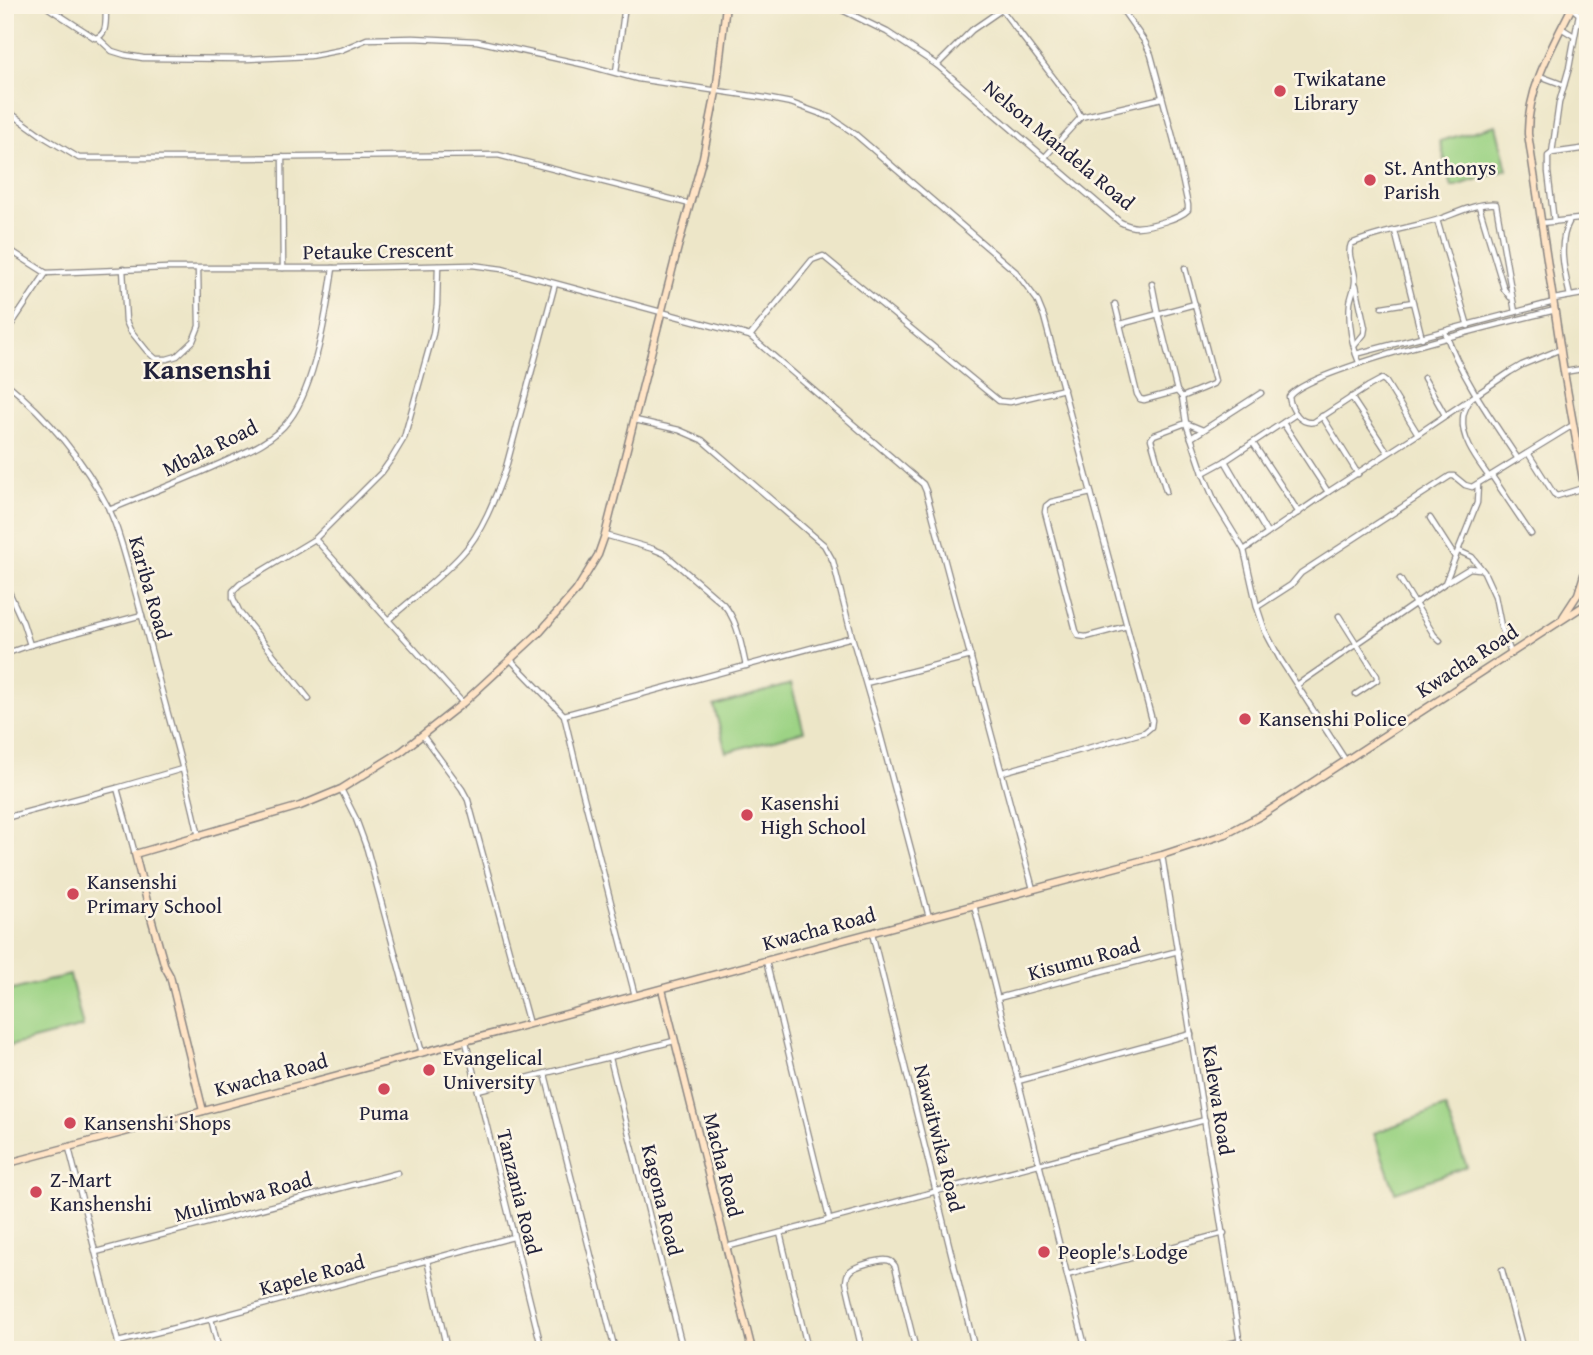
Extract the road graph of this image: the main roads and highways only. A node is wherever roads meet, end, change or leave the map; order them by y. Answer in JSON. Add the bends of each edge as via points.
{"nodes":[{"id":1,"x":726,"y":5,"type":"edge"},
{"id":2,"x":1573,"y":7,"type":"edge"},
{"id":3,"x":1588,"y":508,"type":"edge"},
{"id":4,"x":1588,"y":562,"type":"edge"},
{"id":5,"x":1588,"y":603,"type":"edge"},
{"id":6,"x":1559,"y":621,"type":"junction"},
{"id":7,"x":662,"y":989,"type":"junction"},
{"id":8,"x":203,"y":1111,"type":"junction"},
{"id":9,"x":5,"y":1164,"type":"edge"},
{"id":10,"x":751,"y":1350,"type":"edge"}],
"edges":[{"from":1,"to":8,"type":"main road","via":[[716,92],[691,204],[605,535],[576,591],[540,632],[463,703],[423,736],[341,789],[300,806],[135,854]]},
{"from":2,"to":3,"type":"main road","via":[[1533,93],[1528,134]]},
{"from":4,"to":6,"type":"main road","via":[[1578,594]]},
{"from":5,"to":6,"type":"main road","name":"Kwacha Road"},
{"from":6,"to":7,"type":"main road","name":"Kwacha Road","via":[[1262,815],[1214,839]]},
{"from":7,"to":8,"type":"main road","name":"Kwacha Road"},
{"from":7,"to":10,"type":"main road","name":"Macha Road"},
{"from":8,"to":9,"type":"main road","name":"Kwacha Road"}]}
